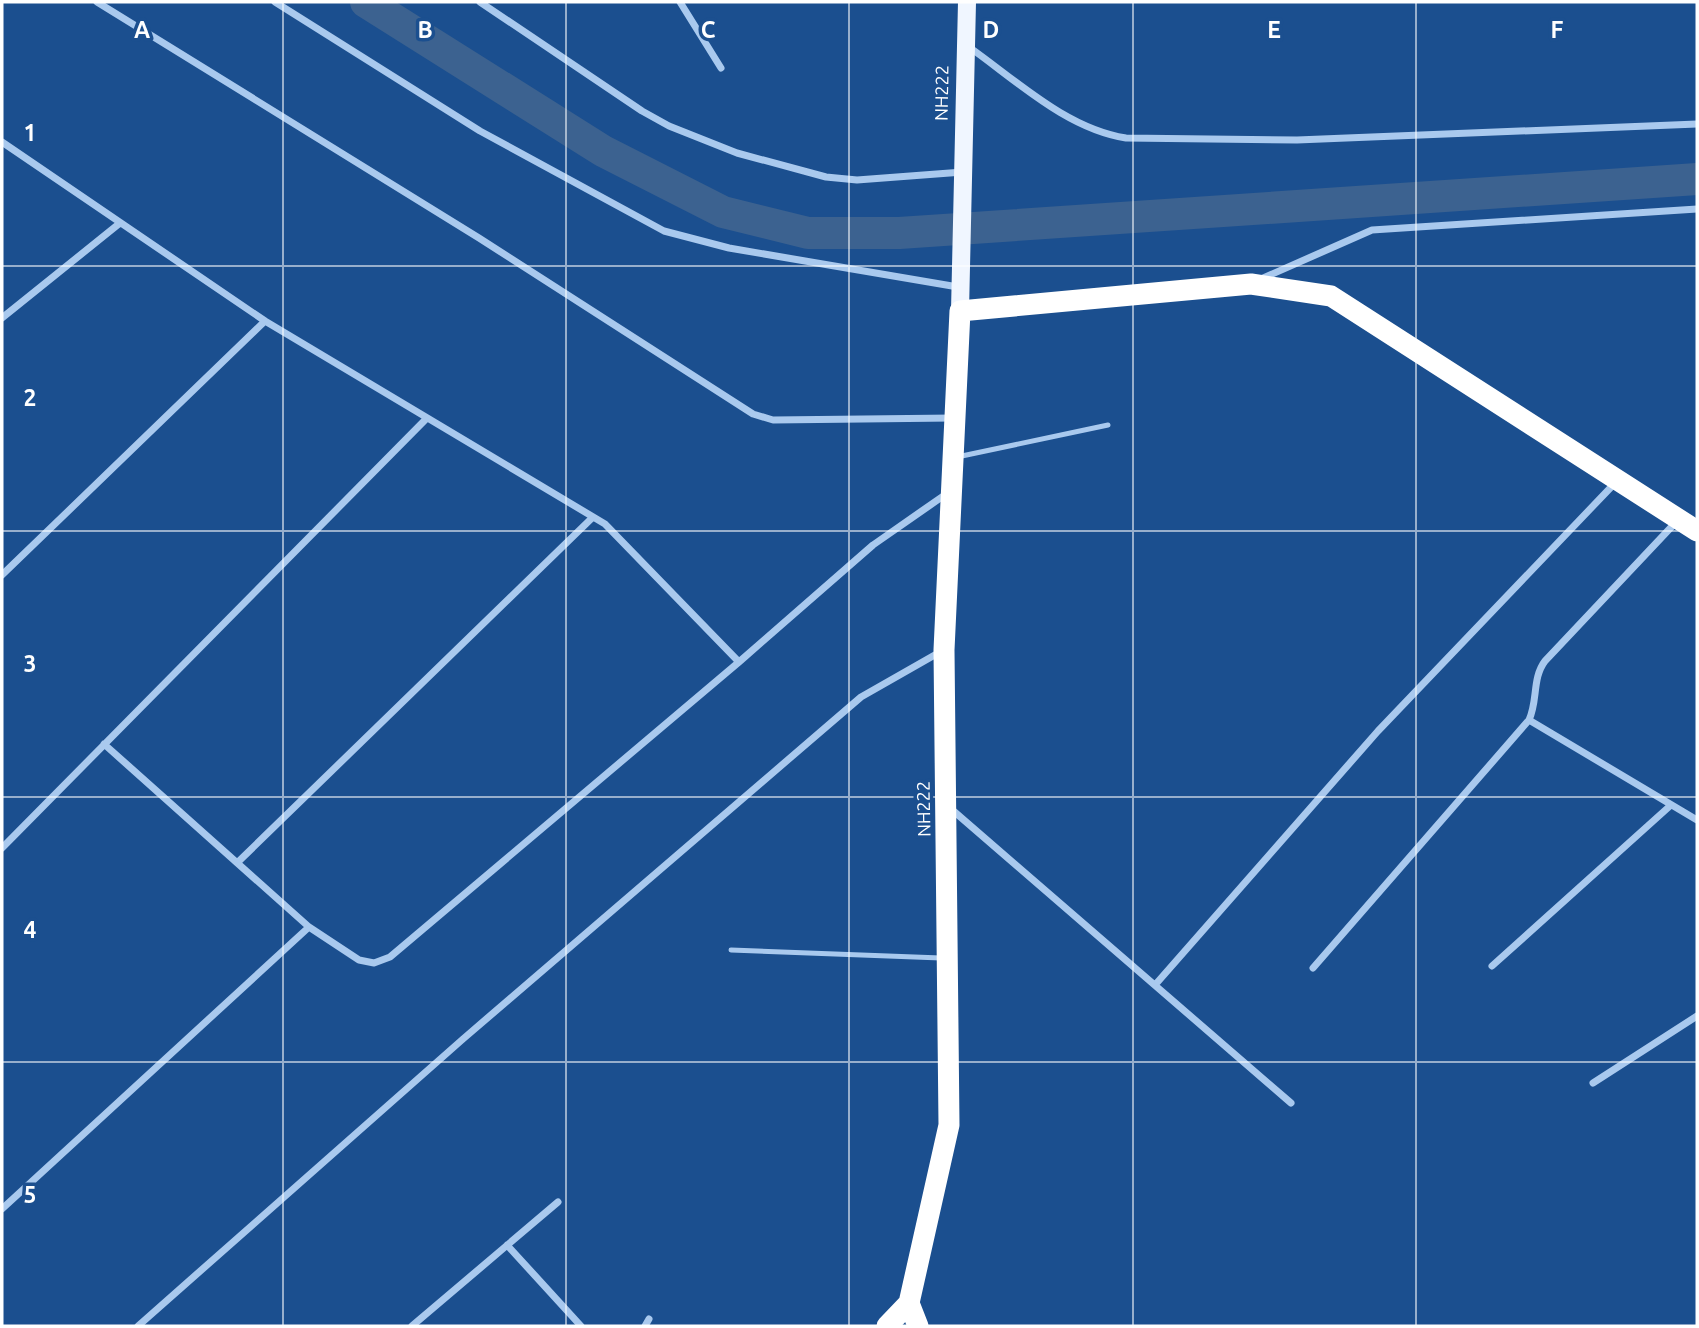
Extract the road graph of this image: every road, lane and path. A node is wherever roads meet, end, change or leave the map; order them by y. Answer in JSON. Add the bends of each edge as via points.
{"nodes":[{"id":1,"x":97,"y":2,"type":"edge"},
{"id":2,"x":275,"y":2,"type":"edge"},
{"id":3,"x":480,"y":2,"type":"edge"},
{"id":4,"x":680,"y":2,"type":"edge"},
{"id":5,"x":967,"y":2,"type":"edge"},
{"id":6,"x":966,"y":45,"type":"junction"},
{"id":7,"x":722,"y":68,"type":"dead end"},
{"id":8,"x":1697,"y":124,"type":"edge"},
{"id":9,"x":2,"y":142,"type":"edge"},
{"id":10,"x":963,"y":178,"type":"junction"},
{"id":11,"x":1697,"y":209,"type":"edge"},
{"id":12,"x":120,"y":223,"type":"junction"},
{"id":13,"x":1251,"y":284,"type":"junction"},
{"id":14,"x":962,"y":288,"type":"junction"},
{"id":15,"x":961,"y":312,"type":"junction"},
{"id":16,"x":2,"y":318,"type":"edge"},
{"id":17,"x":265,"y":321,"type":"junction"},
{"id":18,"x":426,"y":418,"type":"junction"},
{"id":19,"x":956,"y":418,"type":"junction"},
{"id":20,"x":1108,"y":425,"type":"dead end"},
{"id":21,"x":954,"y":457,"type":"junction"},
{"id":22,"x":1619,"y":478,"type":"junction"},
{"id":23,"x":952,"y":489,"type":"junction"},
{"id":24,"x":592,"y":518,"type":"junction"},
{"id":25,"x":1689,"y":525,"type":"edge"},
{"id":26,"x":2,"y":575,"type":"edge"},
{"id":27,"x":944,"y":650,"type":"junction"},
{"id":28,"x":739,"y":662,"type":"junction"},
{"id":29,"x":1529,"y":720,"type":"junction"},
{"id":30,"x":104,"y":744,"type":"junction"},
{"id":31,"x":947,"y":805,"type":"junction"},
{"id":32,"x":1671,"y":805,"type":"junction"},
{"id":33,"x":1697,"y":820,"type":"edge"},
{"id":34,"x":2,"y":848,"type":"edge"},
{"id":35,"x":237,"y":862,"type":"junction"},
{"id":36,"x":309,"y":927,"type":"junction"},
{"id":37,"x":731,"y":950,"type":"dead end"},
{"id":38,"x":948,"y":958,"type":"junction"},
{"id":39,"x":1492,"y":966,"type":"dead end"},
{"id":40,"x":1313,"y":968,"type":"dead end"},
{"id":41,"x":1155,"y":985,"type":"junction"},
{"id":42,"x":1697,"y":1016,"type":"edge"},
{"id":43,"x":1593,"y":1083,"type":"dead end"},
{"id":44,"x":1291,"y":1103,"type":"dead end"},
{"id":45,"x":558,"y":1202,"type":"dead end"},
{"id":46,"x":2,"y":1209,"type":"edge"},
{"id":47,"x":507,"y":1245,"type":"junction"},
{"id":48,"x":918,"y":1319,"type":"edge"},
{"id":49,"x":138,"y":1326,"type":"edge"},
{"id":50,"x":412,"y":1326,"type":"edge"},
{"id":51,"x":581,"y":1326,"type":"edge"},
{"id":52,"x":887,"y":1326,"type":"edge"}],
"edges":[{"from":1,"to":19,"type":"street","via":[[753,414],[774,420]]},
{"from":2,"to":14,"type":"street","via":[[480,131],[664,231],[729,248]]},
{"from":3,"to":10,"type":"street","via":[[651,116],[699,140],[843,180]]},
{"from":4,"to":7,"type":"street"},
{"from":5,"to":6,"type":"main road","name":"NH222"},
{"from":6,"to":8,"type":"street","via":[[1068,116],[1105,135],[1126,138],[1297,140]]},
{"from":6,"to":10,"type":"main road","name":"NH222"},
{"from":9,"to":12,"type":"street"},
{"from":10,"to":14,"type":"main road","name":"NH222"},
{"from":11,"to":13,"type":"street","via":[[1372,230]]},
{"from":12,"to":16,"type":"street"},
{"from":12,"to":17,"type":"street"},
{"from":13,"to":15,"type":"highway"},
{"from":13,"to":22,"type":"highway","via":[[1331,296]]},
{"from":14,"to":15,"type":"main road","name":"NH222"},
{"from":15,"to":19,"type":"highway","name":"NH222"},
{"from":17,"to":18,"type":"street"},
{"from":17,"to":26,"type":"street"},
{"from":18,"to":24,"type":"street"},
{"from":18,"to":30,"type":"street"},
{"from":19,"to":21,"type":"highway","name":"NH222"},
{"from":20,"to":21,"type":"lane"},
{"from":21,"to":23,"type":"highway","name":"NH222"},
{"from":22,"to":25,"type":"highway"},
{"from":22,"to":41,"type":"street","via":[[1378,731]]},
{"from":23,"to":27,"type":"highway","name":"NH222"},
{"from":23,"to":28,"type":"street","via":[[873,545]]},
{"from":24,"to":28,"type":"street","via":[[605,524]]},
{"from":24,"to":35,"type":"street"},
{"from":25,"to":29,"type":"street","via":[[1540,668]]},
{"from":27,"to":31,"type":"highway","name":"NH222"},
{"from":27,"to":49,"type":"street","via":[[861,696]]},
{"from":28,"to":36,"type":"street","via":[[390,957],[359,960]]},
{"from":29,"to":32,"type":"street"},
{"from":29,"to":40,"type":"street"},
{"from":30,"to":34,"type":"street"},
{"from":30,"to":35,"type":"street"},
{"from":31,"to":38,"type":"highway","name":"NH222"},
{"from":31,"to":41,"type":"street"},
{"from":32,"to":33,"type":"street"},
{"from":32,"to":39,"type":"street"},
{"from":35,"to":36,"type":"street"},
{"from":36,"to":46,"type":"street"},
{"from":37,"to":38,"type":"lane"},
{"from":38,"to":48,"type":"highway","name":"NH222","via":[[949,1125]]},
{"from":41,"to":44,"type":"street"},
{"from":42,"to":43,"type":"street"},
{"from":45,"to":47,"type":"street"},
{"from":47,"to":50,"type":"street"},
{"from":47,"to":51,"type":"street"},
{"from":48,"to":52,"type":"highway","name":"NH222"}]}
